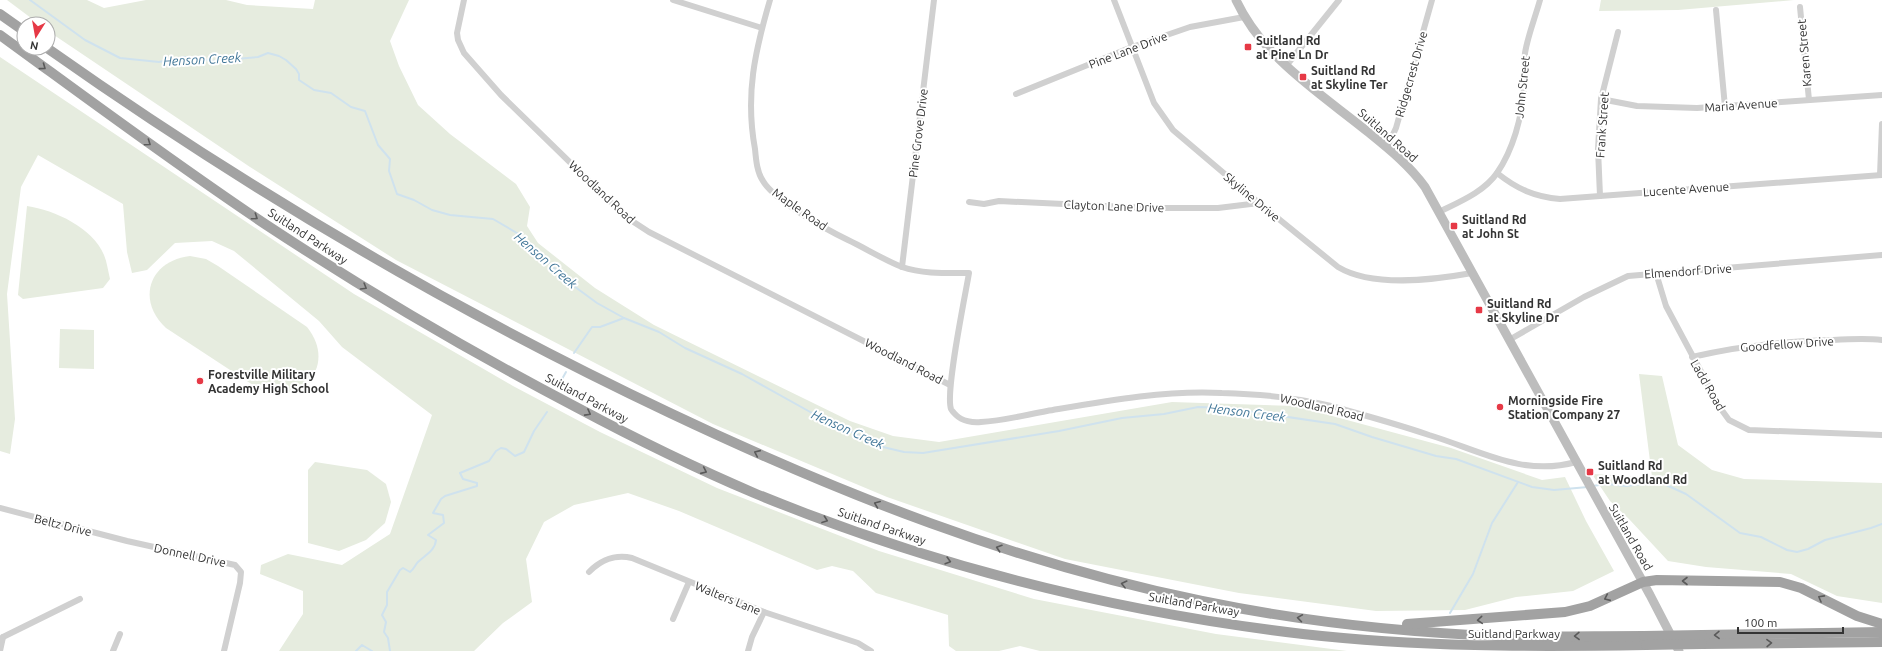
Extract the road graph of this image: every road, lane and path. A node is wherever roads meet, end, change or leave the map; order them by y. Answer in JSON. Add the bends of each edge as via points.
{"nodes":[{"id":1,"x":464,"y":0,"type":"edge"},
{"id":2,"x":673,"y":0,"type":"edge"},
{"id":3,"x":770,"y":0,"type":"edge"},
{"id":4,"x":934,"y":0,"type":"edge"},
{"id":5,"x":1114,"y":0,"type":"edge"},
{"id":6,"x":1236,"y":0,"type":"edge"},
{"id":7,"x":1339,"y":0,"type":"edge"},
{"id":8,"x":1432,"y":0,"type":"edge"},
{"id":9,"x":1540,"y":0,"type":"edge"},
{"id":10,"x":1800,"y":6,"type":"dead end"},
{"id":11,"x":1716,"y":10,"type":"dead end"},
{"id":12,"x":0,"y":14,"type":"edge"},
{"id":13,"x":1244,"y":17,"type":"junction"},
{"id":14,"x":16,"y":25,"type":"edge"},
{"id":15,"x":762,"y":28,"type":"junction"},
{"id":16,"x":1618,"y":32,"type":"dead end"},
{"id":17,"x":0,"y":35,"type":"edge"},
{"id":18,"x":1132,"y":47,"type":"junction"},
{"id":19,"x":56,"y":54,"type":"edge"},
{"id":20,"x":1286,"y":66,"type":"junction"},
{"id":21,"x":1016,"y":94,"type":"dead end"},
{"id":22,"x":1882,"y":95,"type":"edge"},
{"id":23,"x":1601,"y":99,"type":"junction"},
{"id":24,"x":1809,"y":100,"type":"junction"},
{"id":25,"x":1725,"y":106,"type":"junction"},
{"id":26,"x":1882,"y":124,"type":"edge"},
{"id":27,"x":1387,"y":147,"type":"junction"},
{"id":28,"x":1497,"y":173,"type":"junction"},
{"id":29,"x":1881,"y":175,"type":"edge"},
{"id":30,"x":1600,"y":196,"type":"junction"},
{"id":31,"x":969,"y":202,"type":"dead end"},
{"id":32,"x":1259,"y":203,"type":"junction"},
{"id":33,"x":1439,"y":212,"type":"junction"},
{"id":34,"x":1882,"y":255,"type":"edge"},
{"id":35,"x":902,"y":267,"type":"junction"},
{"id":36,"x":1472,"y":273,"type":"junction"},
{"id":37,"x":1656,"y":274,"type":"junction"},
{"id":38,"x":1509,"y":340,"type":"junction"},
{"id":39,"x":1882,"y":340,"type":"edge"},
{"id":40,"x":1692,"y":357,"type":"junction"},
{"id":41,"x":950,"y":385,"type":"junction"},
{"id":42,"x":1882,"y":436,"type":"edge"},
{"id":43,"x":1576,"y":462,"type":"junction"},
{"id":44,"x":0,"y":508,"type":"edge"},
{"id":45,"x":127,"y":541,"type":"joint"},
{"id":46,"x":589,"y":572,"type":"dead end"},
{"id":47,"x":689,"y":582,"type":"junction"},
{"id":48,"x":1643,"y":582,"type":"junction"},
{"id":49,"x":80,"y":599,"type":"dead end"},
{"id":50,"x":764,"y":612,"type":"junction"},
{"id":51,"x":673,"y":619,"type":"dead end"},
{"id":52,"x":1338,"y":623,"type":"junction"},
{"id":53,"x":1882,"y":624,"type":"edge"},
{"id":54,"x":1882,"y":632,"type":"edge"},
{"id":55,"x":120,"y":634,"type":"dead end"},
{"id":56,"x":2,"y":637,"type":"edge"},
{"id":57,"x":1702,"y":639,"type":"junction"},
{"id":58,"x":1645,"y":640,"type":"junction"},
{"id":59,"x":1882,"y":642,"type":"edge"},
{"id":60,"x":1403,"y":643,"type":"junction"},
{"id":61,"x":0,"y":651,"type":"edge"},
{"id":62,"x":113,"y":651,"type":"edge"},
{"id":63,"x":224,"y":651,"type":"edge"},
{"id":64,"x":748,"y":651,"type":"edge"},
{"id":65,"x":871,"y":651,"type":"edge"},
{"id":66,"x":1443,"y":651,"type":"edge"},
{"id":67,"x":1679,"y":651,"type":"edge"}],
"edges":[{"from":1,"to":41,"type":"street","name":"Woodland Road","via":[[457,33],[464,53],[501,95],[626,217],[649,232]]},
{"from":2,"to":15,"type":"street"},
{"from":3,"to":15,"type":"street","name":"Maple Road"},
{"from":4,"to":35,"type":"street","name":"Pine Grove Drive"},
{"from":5,"to":18,"type":"street","name":"Skyline Drive"},
{"from":6,"to":13,"type":"main road","name":"Suitland Road"},
{"from":7,"to":20,"type":"street"},
{"from":8,"to":27,"type":"street","name":"Ridgecrest Drive","via":[[1396,128]]},
{"from":9,"to":28,"type":"street","name":"John Street","via":[[1528,35],[1521,114],[1510,148]]},
{"from":10,"to":24,"type":"street","name":"Karen Street"},
{"from":11,"to":25,"type":"street"},
{"from":12,"to":14,"type":"highway"},
{"from":13,"to":18,"type":"street","name":"Pine Lane Drive","via":[[1190,27]]},
{"from":13,"to":20,"type":"main road","name":"Suitland Road","via":[[1261,41]]},
{"from":15,"to":35,"type":"street","name":"Maple Road","via":[[753,68],[750,104],[755,151],[764,183],[809,219]]},
{"from":16,"to":23,"type":"street","name":"Frank Street"},
{"from":17,"to":60,"type":"highway","name":"Suitland Parkway","one_way":true,"via":[[205,183],[296,244],[400,308],[511,372],[613,426],[676,458],[753,492],[898,546],[1071,593],[1172,614],[1248,626]]},
{"from":18,"to":21,"type":"street","name":"Pine Lane Drive"},
{"from":18,"to":32,"type":"street","name":"Skyline Drive","via":[[1154,103],[1173,130]]},
{"from":52,"to":19,"type":"highway","name":"Suitland Parkway","one_way":true,"via":[[1208,602],[1076,571],[942,529],[785,466],[587,373],[400,273],[240,178]]},
{"from":20,"to":27,"type":"main road","name":"Suitland Road"},
{"from":22,"to":24,"type":"street","name":"Maria Avenue"},
{"from":23,"to":25,"type":"street","name":"Maria Avenue","via":[[1662,108]]},
{"from":23,"to":30,"type":"street","name":"Frank Street","via":[[1598,141]]},
{"from":24,"to":25,"type":"street","name":"Maria Avenue"},
{"from":26,"to":29,"type":"street"},
{"from":27,"to":33,"type":"main road","name":"Suitland Road","via":[[1418,178]]},
{"from":28,"to":30,"type":"street","name":"Lucente Avenue","via":[[1519,189],[1544,198]]},
{"from":28,"to":33,"type":"street","name":"John Street","via":[[1468,198]]},
{"from":29,"to":30,"type":"street","name":"Lucente Avenue"},
{"from":31,"to":32,"type":"street","name":"Clayton Lane Drive","via":[[984,204],[999,201],[1148,208],[1218,208]]},
{"from":32,"to":36,"type":"street","name":"Skyline Drive","via":[[1349,273],[1360,277],[1445,278]]},
{"from":33,"to":36,"type":"main road","name":"Suitland Road"},
{"from":34,"to":37,"type":"street","name":"Elmendorf Drive"},
{"from":35,"to":41,"type":"street","name":"Maple Road","via":[[969,273]]},
{"from":36,"to":38,"type":"main road","name":"Suitland Road"},
{"from":37,"to":38,"type":"street","name":"Elmendorf Drive","via":[[1628,276],[1584,297]]},
{"from":37,"to":40,"type":"street","name":"Ladd Road","via":[[1666,306]]},
{"from":38,"to":43,"type":"main road","name":"Suitland Road"},
{"from":39,"to":40,"type":"street","name":"Goodfellow Drive","via":[[1816,340],[1767,344]]},
{"from":40,"to":42,"type":"street","name":"Ladd Road","via":[[1721,410],[1737,426],[1749,430],[1774,432]]},
{"from":41,"to":43,"type":"street","name":"Woodland Road","via":[[951,408],[956,416],[972,422],[988,422],[1168,393],[1279,396],[1330,406],[1523,466],[1558,467]]},
{"from":43,"to":48,"type":"main road","name":"Suitland Road"},
{"from":44,"to":45,"type":"street","name":"Beltz Drive"},
{"from":45,"to":63,"type":"street","name":"Donnell Drive","via":[[228,563],[239,569],[240,583]]},
{"from":46,"to":47,"type":"street","name":"Walters Lane","via":[[607,559],[623,556],[645,562]]},
{"from":47,"to":50,"type":"street","name":"Walters Lane"},
{"from":47,"to":51,"type":"street"},
{"from":48,"to":52,"type":"highway","one_way":true,"via":[[1590,606],[1556,614],[1424,624]]},
{"from":53,"to":48,"type":"highway","one_way":true,"via":[[1857,616],[1802,588],[1780,582]]},
{"from":48,"to":67,"type":"main road","name":"Suitland Road"},
{"from":49,"to":56,"type":"street"},
{"from":50,"to":64,"type":"street"},
{"from":50,"to":65,"type":"street","name":"Walters Lane","via":[[842,637]]},
{"from":58,"to":52,"type":"highway","name":"Suitland Parkway","one_way":true,"via":[[1495,636]]},
{"from":54,"to":57,"type":"highway","name":"Suitland Parkway","one_way":true},
{"from":55,"to":62,"type":"street"},
{"from":56,"to":61,"type":"street"},
{"from":57,"to":58,"type":"highway","name":"Suitland Parkway","bridge":true},
{"from":57,"to":59,"type":"highway","name":"Suitland Parkway","one_way":true},
{"from":58,"to":60,"type":"highway","name":"Suitland Parkway","via":[[1505,647]]},
{"from":60,"to":66,"type":"highway"}]}
